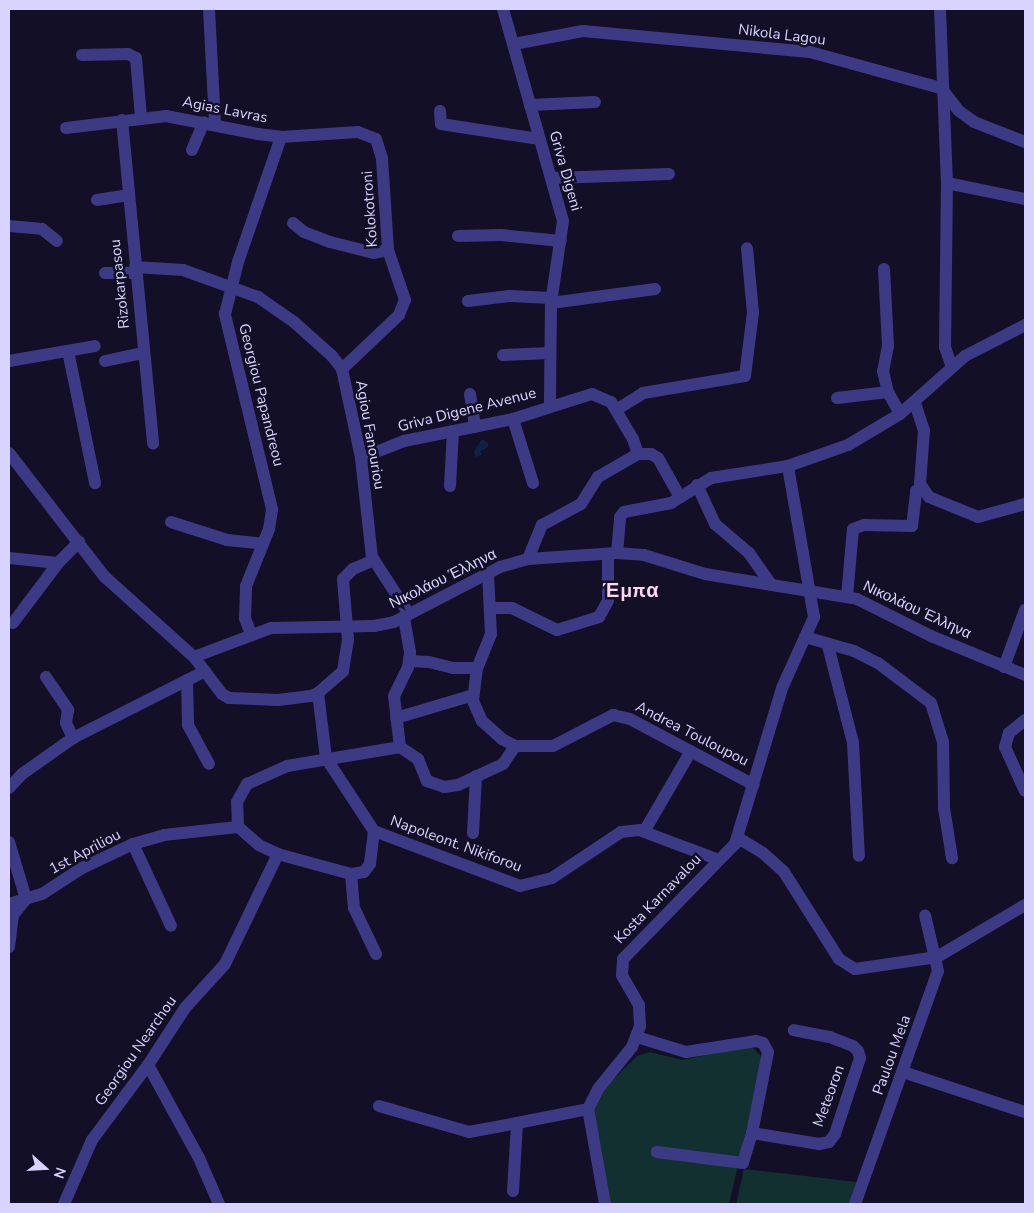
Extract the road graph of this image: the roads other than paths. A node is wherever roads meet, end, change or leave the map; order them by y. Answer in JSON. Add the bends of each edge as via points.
{"nodes":[{"id":1,"x":209,"y":9,"type":"edge"},
{"id":2,"x":503,"y":9,"type":"edge"},
{"id":3,"x":940,"y":9,"type":"edge"},
{"id":4,"x":514,"y":44,"type":"junction"},
{"id":5,"x":82,"y":55,"type":"dead end"},
{"id":6,"x":941,"y":88,"type":"junction"},
{"id":7,"x":595,"y":102,"type":"dead end"},
{"id":8,"x":530,"y":105,"type":"junction"},
{"id":9,"x":440,"y":111,"type":"dead end"},
{"id":10,"x":141,"y":118,"type":"junction"},
{"id":11,"x":122,"y":120,"type":"junction"},
{"id":12,"x":209,"y":123,"type":"junction"},
{"id":13,"x":66,"y":128,"type":"dead end"},
{"id":14,"x":281,"y":137,"type":"junction"},
{"id":15,"x":376,"y":139,"type":"joint"},
{"id":16,"x":539,"y":139,"type":"junction"},
{"id":17,"x":1025,"y":142,"type":"edge"},
{"id":18,"x":192,"y":150,"type":"dead end"},
{"id":19,"x":669,"y":174,"type":"dead end"},
{"id":20,"x":553,"y":178,"type":"junction"},
{"id":21,"x":947,"y":183,"type":"junction"},
{"id":22,"x":127,"y":195,"type":"junction"},
{"id":23,"x":1025,"y":199,"type":"edge"},
{"id":24,"x":97,"y":200,"type":"dead end"},
{"id":25,"x":293,"y":223,"type":"dead end"},
{"id":26,"x":9,"y":226,"type":"edge"},
{"id":27,"x":458,"y":236,"type":"dead end"},
{"id":28,"x":58,"y":241,"type":"dead end"},
{"id":29,"x":561,"y":241,"type":"junction"},
{"id":30,"x":747,"y":248,"type":"dead end"},
{"id":31,"x":388,"y":250,"type":"junction"},
{"id":32,"x":884,"y":269,"type":"dead end"},
{"id":33,"x":135,"y":270,"type":"junction"},
{"id":34,"x":105,"y":273,"type":"dead end"},
{"id":35,"x":232,"y":286,"type":"junction"},
{"id":36,"x":655,"y":289,"type":"dead end"},
{"id":37,"x":468,"y":301,"type":"dead end"},
{"id":38,"x":551,"y":301,"type":"junction"},
{"id":39,"x":1025,"y":325,"type":"edge"},
{"id":40,"x":95,"y":346,"type":"dead end"},
{"id":41,"x":68,"y":351,"type":"junction"},
{"id":42,"x":143,"y":352,"type":"junction"},
{"id":43,"x":550,"y":353,"type":"junction"},
{"id":44,"x":503,"y":355,"type":"dead end"},
{"id":45,"x":9,"y":361,"type":"edge"},
{"id":46,"x":105,"y":361,"type":"dead end"},
{"id":47,"x":952,"y":367,"type":"junction"},
{"id":48,"x":342,"y":370,"type":"junction"},
{"id":49,"x":888,"y":392,"type":"junction"},
{"id":50,"x":470,"y":394,"type":"dead end"},
{"id":51,"x":837,"y":398,"type":"dead end"},
{"id":52,"x":915,"y":403,"type":"junction"},
{"id":53,"x":550,"y":406,"type":"junction"},
{"id":54,"x":616,"y":410,"type":"junction"},
{"id":55,"x":900,"y":414,"type":"junction"},
{"id":56,"x":513,"y":419,"type":"junction"},
{"id":57,"x":475,"y":427,"type":"junction"},
{"id":58,"x":453,"y":431,"type":"junction"},
{"id":59,"x":153,"y":444,"type":"dead end"},
{"id":60,"x":9,"y":453,"type":"edge"},
{"id":61,"x":638,"y":454,"type":"junction"},
{"id":62,"x":361,"y":458,"type":"junction"},
{"id":63,"x":788,"y":466,"type":"junction"},
{"id":64,"x":95,"y":483,"type":"dead end"},
{"id":65,"x":533,"y":483,"type":"dead end"},
{"id":66,"x":697,"y":485,"type":"junction"},
{"id":67,"x":450,"y":486,"type":"dead end"},
{"id":68,"x":922,"y":487,"type":"junction"},
{"id":69,"x":680,"y":497,"type":"junction"},
{"id":70,"x":1025,"y":504,"type":"edge"},
{"id":71,"x":171,"y":522,"type":"dead end"},
{"id":72,"x":79,"y":542,"type":"junction"},
{"id":73,"x":263,"y":544,"type":"junction"},
{"id":74,"x":612,"y":553,"type":"junction"},
{"id":75,"x":9,"y":558,"type":"edge"},
{"id":76,"x":528,"y":559,"type":"junction"},
{"id":77,"x":374,"y":560,"type":"junction"},
{"id":78,"x":58,"y":563,"type":"junction"},
{"id":79,"x":488,"y":573,"type":"junction"},
{"id":80,"x":771,"y":585,"type":"junction"},
{"id":81,"x":812,"y":592,"type":"junction"},
{"id":82,"x":848,"y":597,"type":"junction"},
{"id":83,"x":490,"y":608,"type":"junction"},
{"id":84,"x":1025,"y":610,"type":"edge"},
{"id":85,"x":406,"y":616,"type":"junction"},
{"id":86,"x":13,"y":623,"type":"dead end"},
{"id":87,"x":347,"y":626,"type":"junction"},
{"id":88,"x":251,"y":634,"type":"junction"},
{"id":89,"x":805,"y":638,"type":"junction"},
{"id":90,"x":828,"y":646,"type":"junction"},
{"id":91,"x":194,"y":657,"type":"junction"},
{"id":92,"x":410,"y":661,"type":"junction"},
{"id":93,"x":1004,"y":667,"type":"junction"},
{"id":94,"x":477,"y":668,"type":"junction"},
{"id":95,"x":205,"y":671,"type":"junction"},
{"id":96,"x":1025,"y":675,"type":"edge"},
{"id":97,"x":46,"y":677,"type":"dead end"},
{"id":98,"x":187,"y":680,"type":"junction"},
{"id":99,"x":318,"y":694,"type":"junction"},
{"id":100,"x":473,"y":695,"type":"junction"},
{"id":101,"x":396,"y":718,"type":"junction"},
{"id":102,"x":1025,"y":720,"type":"edge"},
{"id":103,"x":73,"y":738,"type":"junction"},
{"id":104,"x":515,"y":746,"type":"junction"},
{"id":105,"x":400,"y":747,"type":"junction"},
{"id":106,"x":691,"y":751,"type":"junction"},
{"id":107,"x":326,"y":758,"type":"junction"},
{"id":108,"x":209,"y":764,"type":"dead end"},
{"id":109,"x":476,"y":776,"type":"junction"},
{"id":110,"x":754,"y":785,"type":"junction"},
{"id":111,"x":9,"y":788,"type":"edge"},
{"id":112,"x":1025,"y":791,"type":"edge"},
{"id":113,"x":238,"y":827,"type":"junction"},
{"id":114,"x":645,"y":830,"type":"junction"},
{"id":115,"x":374,"y":831,"type":"junction"},
{"id":116,"x":472,"y":833,"type":"dead end"},
{"id":117,"x":738,"y":838,"type":"junction"},
{"id":118,"x":9,"y":842,"type":"edge"},
{"id":119,"x":133,"y":844,"type":"junction"},
{"id":120,"x":278,"y":854,"type":"junction"},
{"id":121,"x":859,"y":856,"type":"dead end"},
{"id":122,"x":952,"y":858,"type":"dead end"},
{"id":123,"x":719,"y":860,"type":"junction"},
{"id":124,"x":351,"y":874,"type":"junction"},
{"id":125,"x":26,"y":899,"type":"junction"},
{"id":126,"x":9,"y":904,"type":"edge"},
{"id":127,"x":1025,"y":905,"type":"edge"},
{"id":128,"x":925,"y":915,"type":"dead end"},
{"id":129,"x":171,"y":926,"type":"dead end"},
{"id":130,"x":9,"y":947,"type":"edge"},
{"id":131,"x":376,"y":954,"type":"dead end"},
{"id":132,"x":937,"y":957,"type":"junction"},
{"id":133,"x":794,"y":1030,"type":"dead end"},
{"id":134,"x":637,"y":1037,"type":"junction"},
{"id":135,"x":148,"y":1065,"type":"junction"},
{"id":136,"x":903,"y":1072,"type":"junction"},
{"id":137,"x":379,"y":1106,"type":"dead end"},
{"id":138,"x":588,"y":1109,"type":"junction"},
{"id":139,"x":1025,"y":1112,"type":"edge"},
{"id":140,"x":517,"y":1123,"type":"junction"},
{"id":141,"x":752,"y":1133,"type":"junction"},
{"id":142,"x":657,"y":1152,"type":"dead end"},
{"id":143,"x":513,"y":1191,"type":"dead end"},
{"id":144,"x":64,"y":1204,"type":"edge"},
{"id":145,"x":219,"y":1204,"type":"edge"},
{"id":146,"x":605,"y":1204,"type":"edge"},
{"id":147,"x":855,"y":1204,"type":"edge"}],
"edges":[{"from":1,"to":12,"type":"street"},
{"from":2,"to":4,"type":"street","name":"Griva Digeni"},
{"from":3,"to":6,"type":"street"},
{"from":4,"to":6,"type":"street","name":"Nikola Lagou","via":[[583,31],[810,52]]},
{"from":4,"to":8,"type":"street","name":"Griva Digeni"},
{"from":5,"to":10,"type":"street","via":[[128,54],[136,58]]},
{"from":6,"to":17,"type":"street","via":[[959,111],[974,122]]},
{"from":6,"to":21,"type":"street"},
{"from":7,"to":8,"type":"street"},
{"from":8,"to":16,"type":"street","name":"Griva Digeni"},
{"from":9,"to":16,"type":"street","via":[[441,124]]},
{"from":10,"to":11,"type":"street","name":"Agias Lavras"},
{"from":10,"to":12,"type":"street","name":"Agias Lavras","via":[[166,116]]},
{"from":11,"to":13,"type":"street","name":"Agias Lavras"},
{"from":11,"to":22,"type":"street","name":"Rizokarpasou"},
{"from":12,"to":14,"type":"street","name":"Agias Lavras"},
{"from":12,"to":18,"type":"street"},
{"from":14,"to":15,"type":"street","name":"Agias Lavras","via":[[358,132]]},
{"from":14,"to":35,"type":"street","name":"Georgiou Papandreou"},
{"from":15,"to":31,"type":"street","name":"Kolokotroni","via":[[382,159]]},
{"from":16,"to":20,"type":"street","name":"Griva Digeni"},
{"from":19,"to":20,"type":"street"},
{"from":20,"to":29,"type":"street","name":"Griva Digeni","via":[[563,221]]},
{"from":21,"to":23,"type":"street"},
{"from":21,"to":47,"type":"street","via":[[945,347]]},
{"from":22,"to":24,"type":"street"},
{"from":22,"to":33,"type":"street","name":"Rizokarpasou"},
{"from":25,"to":31,"type":"street","via":[[304,232],[330,242],[374,253]]},
{"from":26,"to":28,"type":"street","via":[[42,229]]},
{"from":27,"to":29,"type":"street","via":[[501,235]]},
{"from":29,"to":38,"type":"street","name":"Griva Digeni"},
{"from":30,"to":54,"type":"street","via":[[753,313],[745,376],[644,393]]},
{"from":31,"to":48,"type":"street","name":"Kolokotroni","via":[[404,289],[403,307]]},
{"from":32,"to":49,"type":"street","via":[[888,346],[883,371]]},
{"from":33,"to":34,"type":"street","name":"Agiou Fanouriou"},
{"from":33,"to":35,"type":"street","name":"Agiou Fanouriou","via":[[183,270]]},
{"from":33,"to":42,"type":"street","name":"Rizokarpasou"},
{"from":35,"to":48,"type":"street","name":"Agiou Fanouriou","via":[[278,310],[320,345]]},
{"from":35,"to":73,"type":"street","name":"Georgiou Papandreou","via":[[226,324],[272,509]]},
{"from":36,"to":38,"type":"street"},
{"from":37,"to":38,"type":"street","via":[[510,296]]},
{"from":38,"to":43,"type":"street","name":"Griva Digeni"},
{"from":39,"to":47,"type":"street","via":[[973,351]]},
{"from":40,"to":41,"type":"street"},
{"from":41,"to":45,"type":"street"},
{"from":41,"to":64,"type":"street"},
{"from":42,"to":46,"type":"street"},
{"from":42,"to":59,"type":"street","name":"Rizokarpasou"},
{"from":43,"to":44,"type":"street"},
{"from":43,"to":53,"type":"street","name":"Griva Digeni"},
{"from":47,"to":52,"type":"street"},
{"from":48,"to":62,"type":"street","name":"Agiou Fanouriou"},
{"from":49,"to":51,"type":"street"},
{"from":49,"to":55,"type":"street"},
{"from":50,"to":57,"type":"street"},
{"from":52,"to":55,"type":"street"},
{"from":52,"to":68,"type":"street","via":[[924,430]]},
{"from":53,"to":54,"type":"street","name":"Griva Digene Avenue","via":[[592,394],[606,398]]},
{"from":53,"to":56,"type":"street","name":"Griva Digene Avenue"},
{"from":54,"to":61,"type":"street","name":"Griva Digene Avenue"},
{"from":55,"to":63,"type":"street","via":[[848,445]]},
{"from":56,"to":57,"type":"street","name":"Griva Digene Avenue"},
{"from":56,"to":65,"type":"street"},
{"from":57,"to":58,"type":"street","name":"Griva Digene Avenue"},
{"from":58,"to":62,"type":"street","name":"Griva Digene Avenue","via":[[404,442]]},
{"from":58,"to":67,"type":"street"},
{"from":60,"to":72,"type":"street"},
{"from":61,"to":69,"type":"street","via":[[658,458]]},
{"from":61,"to":76,"type":"street","via":[[598,477],[581,504],[542,524]]},
{"from":62,"to":77,"type":"street","name":"Agiou Fanouriou"},
{"from":63,"to":66,"type":"street","via":[[712,478]]},
{"from":63,"to":81,"type":"street","name":"Kosta Karnavalou"},
{"from":66,"to":69,"type":"street"},
{"from":66,"to":80,"type":"street","via":[[715,524],[749,553]]},
{"from":68,"to":70,"type":"street","via":[[937,502],[970,516],[986,516]]},
{"from":68,"to":82,"type":"street","via":[[916,491],[912,526],[864,525],[852,529]]},
{"from":69,"to":74,"type":"street","via":[[661,507],[624,512]]},
{"from":71,"to":73,"type":"street","via":[[227,540]]},
{"from":72,"to":78,"type":"street"},
{"from":72,"to":91,"type":"street","via":[[118,591]]},
{"from":73,"to":88,"type":"street","name":"Georgiou Papandreou","via":[[245,597],[245,618]]},
{"from":74,"to":76,"type":"street","name":"Νικολάου Έλληνα"},
{"from":74,"to":80,"type":"street","name":"Νικολάου Έλληνα","via":[[644,555],[705,574]]},
{"from":74,"to":83,"type":"street","via":[[608,601],[599,617],[557,630],[512,608]]},
{"from":75,"to":78,"type":"street"},
{"from":76,"to":79,"type":"street","name":"Νικολάου Έλληνα"},
{"from":77,"to":85,"type":"street","name":"Agiou Fanouriou"},
{"from":77,"to":87,"type":"street","via":[[353,569],[343,579]]},
{"from":78,"to":86,"type":"street"},
{"from":79,"to":83,"type":"street"},
{"from":79,"to":85,"type":"street","name":"Νικολάου Έλληνα"},
{"from":80,"to":81,"type":"street","name":"Νικολάου Έλληνα"},
{"from":81,"to":82,"type":"street","name":"Νικολάου Έλληνα"},
{"from":81,"to":89,"type":"street","name":"Kosta Karnavalou","via":[[814,617]]},
{"from":82,"to":93,"type":"street","name":"Νικολάου Έλληνα","via":[[868,603],[931,636]]},
{"from":83,"to":94,"type":"street","via":[[492,634]]},
{"from":84,"to":93,"type":"street"},
{"from":85,"to":87,"type":"street","name":"Νικολάου Έλληνα","via":[[384,625]]},
{"from":85,"to":92,"type":"street"},
{"from":87,"to":88,"type":"street","name":"Νικολάου Έλληνα","via":[[290,626]]},
{"from":87,"to":99,"type":"street","via":[[345,667]]},
{"from":88,"to":91,"type":"street","name":"Νικολάου Έλληνα"},
{"from":89,"to":90,"type":"street"},
{"from":89,"to":110,"type":"street","name":"Kosta Karnavalou","via":[[779,697]]},
{"from":90,"to":121,"type":"street","via":[[853,743]]},
{"from":90,"to":122,"type":"street","via":[[854,651],[878,663],[931,702],[944,742],[944,808]]},
{"from":91,"to":95,"type":"street"},
{"from":92,"to":94,"type":"street"},
{"from":92,"to":101,"type":"street","via":[[394,696]]},
{"from":93,"to":96,"type":"street","name":"Νικολάου Έλληνα"},
{"from":94,"to":100,"type":"street"},
{"from":95,"to":98,"type":"street"},
{"from":95,"to":99,"type":"street","via":[[222,694],[229,698],[278,700]]},
{"from":97,"to":103,"type":"street","via":[[68,710],[66,723]]},
{"from":98,"to":103,"type":"street"},
{"from":98,"to":108,"type":"street","via":[[188,725]]},
{"from":99,"to":107,"type":"street","name":"Napoleont. Nikiforou"},
{"from":100,"to":101,"type":"street"},
{"from":100,"to":104,"type":"street","via":[[482,721]]},
{"from":101,"to":105,"type":"street"},
{"from":102,"to":112,"type":"street","via":[[1009,733],[1005,747]]},
{"from":103,"to":111,"type":"street","via":[[22,774]]},
{"from":104,"to":106,"type":"street","name":"Andrea Touloupou","via":[[553,746],[613,715],[630,718]]},
{"from":104,"to":109,"type":"street","via":[[506,762]]},
{"from":105,"to":107,"type":"street"},
{"from":105,"to":109,"type":"street","via":[[418,759],[431,784],[451,786]]},
{"from":106,"to":110,"type":"street","name":"Andrea Touloupou"},
{"from":106,"to":114,"type":"street"},
{"from":107,"to":113,"type":"street","via":[[287,766],[247,784],[237,802]]},
{"from":107,"to":115,"type":"street","name":"Napoleont. Nikiforou"},
{"from":109,"to":116,"type":"street"},
{"from":110,"to":117,"type":"street","name":"Kosta Karnavalou"},
{"from":113,"to":119,"type":"street","name":"1st Apriliou","via":[[164,835]]},
{"from":113,"to":120,"type":"street","via":[[259,845]]},
{"from":114,"to":115,"type":"street","name":"Napoleont. Nikiforou","via":[[621,832],[552,878],[520,886]]},
{"from":114,"to":123,"type":"street","name":"Napoleont. Nikiforou"},
{"from":115,"to":124,"type":"street","via":[[370,864],[364,872]]},
{"from":117,"to":123,"type":"street","name":"Kosta Karnavalou","via":[[730,852]]},
{"from":117,"to":132,"type":"street","via":[[763,852],[784,872],[839,960],[848,967],[864,970]]},
{"from":118,"to":125,"type":"street"},
{"from":119,"to":125,"type":"street","name":"1st Apriliou","via":[[82,868],[42,894]]},
{"from":119,"to":129,"type":"street"},
{"from":120,"to":124,"type":"street"},
{"from":120,"to":135,"type":"street","name":"Georgiou Nearchou","via":[[224,964],[184,1008]]},
{"from":123,"to":134,"type":"street","name":"Kosta Karnavalou","via":[[623,959],[622,975],[640,1013]]},
{"from":124,"to":131,"type":"street","via":[[354,908]]},
{"from":125,"to":126,"type":"street","name":"1st Apriliou"},
{"from":125,"to":130,"type":"street","via":[[13,915]]},
{"from":127,"to":132,"type":"street"},
{"from":128,"to":132,"type":"street","name":"Paulou Mela"},
{"from":132,"to":136,"type":"street","name":"Paulou Mela","via":[[936,978]]},
{"from":133,"to":141,"type":"street","name":"Meteoron","via":[[829,1037],[854,1046],[858,1051],[860,1058],[835,1134],[829,1142],[819,1144]]},
{"from":134,"to":138,"type":"street","name":"Kosta Karnavalou","via":[[623,1061],[598,1088]]},
{"from":134,"to":141,"type":"street","via":[[686,1052],[748,1040],[763,1043],[768,1058]]},
{"from":135,"to":144,"type":"street","name":"Georgiou Nearchou","via":[[92,1140]]},
{"from":135,"to":145,"type":"street","via":[[199,1158]]},
{"from":136,"to":139,"type":"street"},
{"from":136,"to":147,"type":"street","name":"Paulou Mela"},
{"from":137,"to":140,"type":"street","via":[[469,1132]]},
{"from":138,"to":140,"type":"street"},
{"from":138,"to":146,"type":"street"},
{"from":140,"to":143,"type":"street"},
{"from":141,"to":142,"type":"street","via":[[743,1163]]}]}
